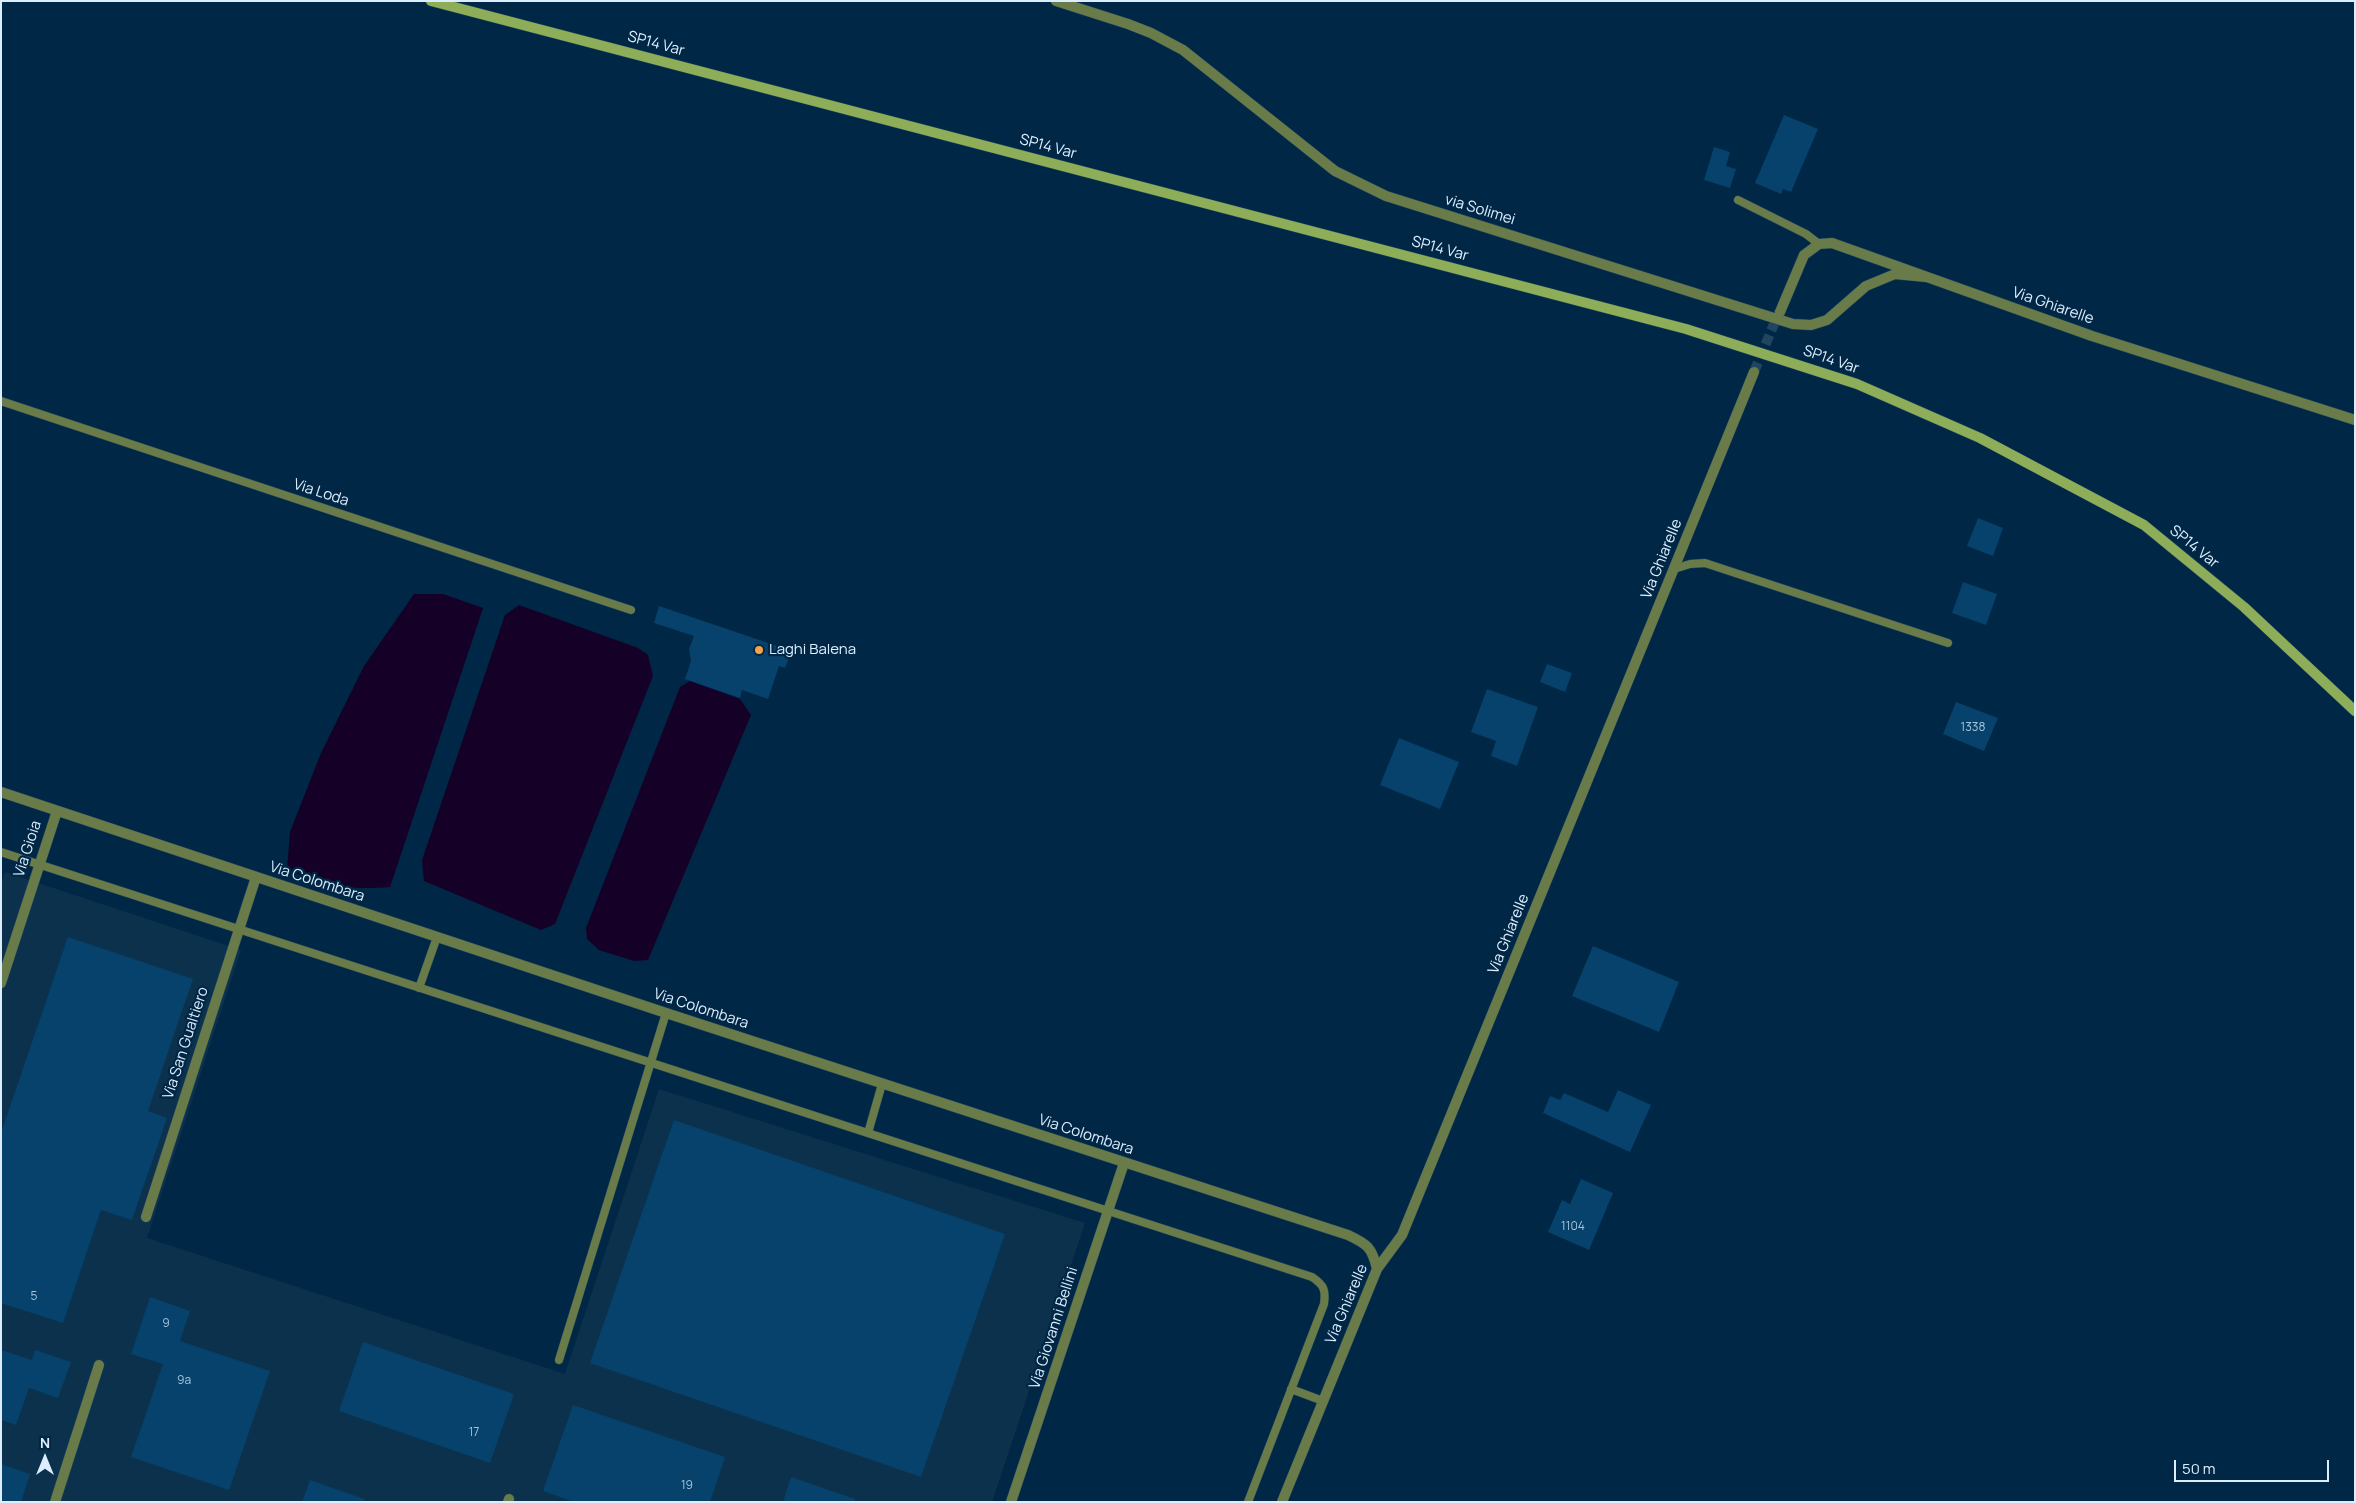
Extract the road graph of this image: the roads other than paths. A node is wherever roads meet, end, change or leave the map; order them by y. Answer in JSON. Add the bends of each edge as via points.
{"nodes":[{"id":1,"x":431,"y":1,"type":"edge"},
{"id":2,"x":1056,"y":1,"type":"edge"},
{"id":3,"x":1738,"y":200,"type":"dead end"},
{"id":4,"x":1819,"y":244,"type":"junction"},
{"id":5,"x":1926,"y":277,"type":"junction"},
{"id":6,"x":1780,"y":312,"type":"tunnel mouth"},
{"id":7,"x":1754,"y":372,"type":"tunnel mouth"},
{"id":8,"x":1,"y":401,"type":"edge"},
{"id":9,"x":2355,"y":420,"type":"edge"},
{"id":10,"x":1674,"y":569,"type":"junction"},
{"id":11,"x":631,"y":610,"type":"dead end"},
{"id":12,"x":1948,"y":643,"type":"dead end"},
{"id":13,"x":2355,"y":711,"type":"edge"},
{"id":14,"x":1,"y":792,"type":"edge"},
{"id":15,"x":56,"y":811,"type":"junction"},
{"id":16,"x":1,"y":852,"type":"edge"},
{"id":17,"x":39,"y":864,"type":"junction"},
{"id":18,"x":256,"y":877,"type":"junction"},
{"id":19,"x":239,"y":929,"type":"junction"},
{"id":20,"x":436,"y":937,"type":"junction"},
{"id":21,"x":1,"y":982,"type":"edge"},
{"id":22,"x":419,"y":988,"type":"junction"},
{"id":23,"x":666,"y":1013,"type":"junction"},
{"id":24,"x":651,"y":1062,"type":"junction"},
{"id":25,"x":882,"y":1084,"type":"junction"},
{"id":26,"x":868,"y":1133,"type":"junction"},
{"id":27,"x":1124,"y":1163,"type":"junction"},
{"id":28,"x":1108,"y":1211,"type":"junction"},
{"id":29,"x":146,"y":1218,"type":"dead end"},
{"id":30,"x":1377,"y":1268,"type":"junction"},
{"id":31,"x":559,"y":1360,"type":"dead end"},
{"id":32,"x":99,"y":1366,"type":"dead end"},
{"id":33,"x":1291,"y":1388,"type":"junction"},
{"id":34,"x":1323,"y":1401,"type":"junction"},
{"id":35,"x":55,"y":1502,"type":"edge"},
{"id":36,"x":1012,"y":1502,"type":"edge"},
{"id":37,"x":1248,"y":1502,"type":"edge"},
{"id":38,"x":1282,"y":1502,"type":"edge"}],
"edges":[{"from":1,"to":13,"type":"main road","name":"SP14 Var","via":[[1686,329],[1857,384],[1980,438],[2144,525],[2244,607]]},
{"from":2,"to":5,"type":"street","name":"via Solimei","via":[[1128,24],[1182,50],[1335,171],[1386,196],[1793,324],[1811,325],[1827,320],[1866,286],[1895,274]]},
{"from":3,"to":4,"type":"lane","via":[[1806,234]]},
{"from":4,"to":5,"type":"street","name":"Via Ghiarelle","via":[[1843,246]]},
{"from":4,"to":6,"type":"street","via":[[1804,255]]},
{"from":5,"to":9,"type":"street","name":"Via Ghiarelle","via":[[2092,336]]},
{"from":7,"to":10,"type":"street","name":"Via Ghiarelle"},
{"from":8,"to":11,"type":"lane","name":"Via Loda"},
{"from":10,"to":12,"type":"lane","via":[[1705,563]]},
{"from":10,"to":30,"type":"street","name":"Via Ghiarelle","via":[[1402,1235]]},
{"from":14,"to":15,"type":"street","name":"Via Colombara"},
{"from":15,"to":17,"type":"street","name":"Via Gioia"},
{"from":15,"to":18,"type":"street","name":"Via Colombara"},
{"from":16,"to":17,"type":"lane"},
{"from":17,"to":19,"type":"lane"},
{"from":17,"to":21,"type":"street","name":"Via Gioia"},
{"from":18,"to":19,"type":"street","name":"Via San Gualtiero"},
{"from":18,"to":20,"type":"street","name":"Via Colombara"},
{"from":19,"to":22,"type":"lane"},
{"from":19,"to":29,"type":"street","name":"Via San Gualtiero"},
{"from":20,"to":22,"type":"lane"},
{"from":20,"to":23,"type":"street","name":"Via Colombara"},
{"from":22,"to":24,"type":"lane"},
{"from":23,"to":24,"type":"lane"},
{"from":23,"to":25,"type":"street","name":"Via Colombara"},
{"from":24,"to":26,"type":"lane"},
{"from":24,"to":31,"type":"lane"},
{"from":25,"to":26,"type":"lane"},
{"from":25,"to":27,"type":"street","name":"Via Colombara"},
{"from":26,"to":28,"type":"lane"},
{"from":27,"to":28,"type":"street","name":"Via Giovanni Bellini"},
{"from":27,"to":30,"type":"street","name":"Via Colombara","via":[[1348,1235],[1367,1244]]},
{"from":28,"to":33,"type":"lane","via":[[1312,1277],[1321,1283],[1325,1292],[1324,1304]]},
{"from":28,"to":36,"type":"street","name":"Via Giovanni Bellini"},
{"from":30,"to":34,"type":"street","name":"Via Ghiarelle"},
{"from":32,"to":35,"type":"street"},
{"from":33,"to":34,"type":"lane"},
{"from":33,"to":37,"type":"lane"},
{"from":34,"to":38,"type":"street","name":"Via Ghiarelle"}]}
